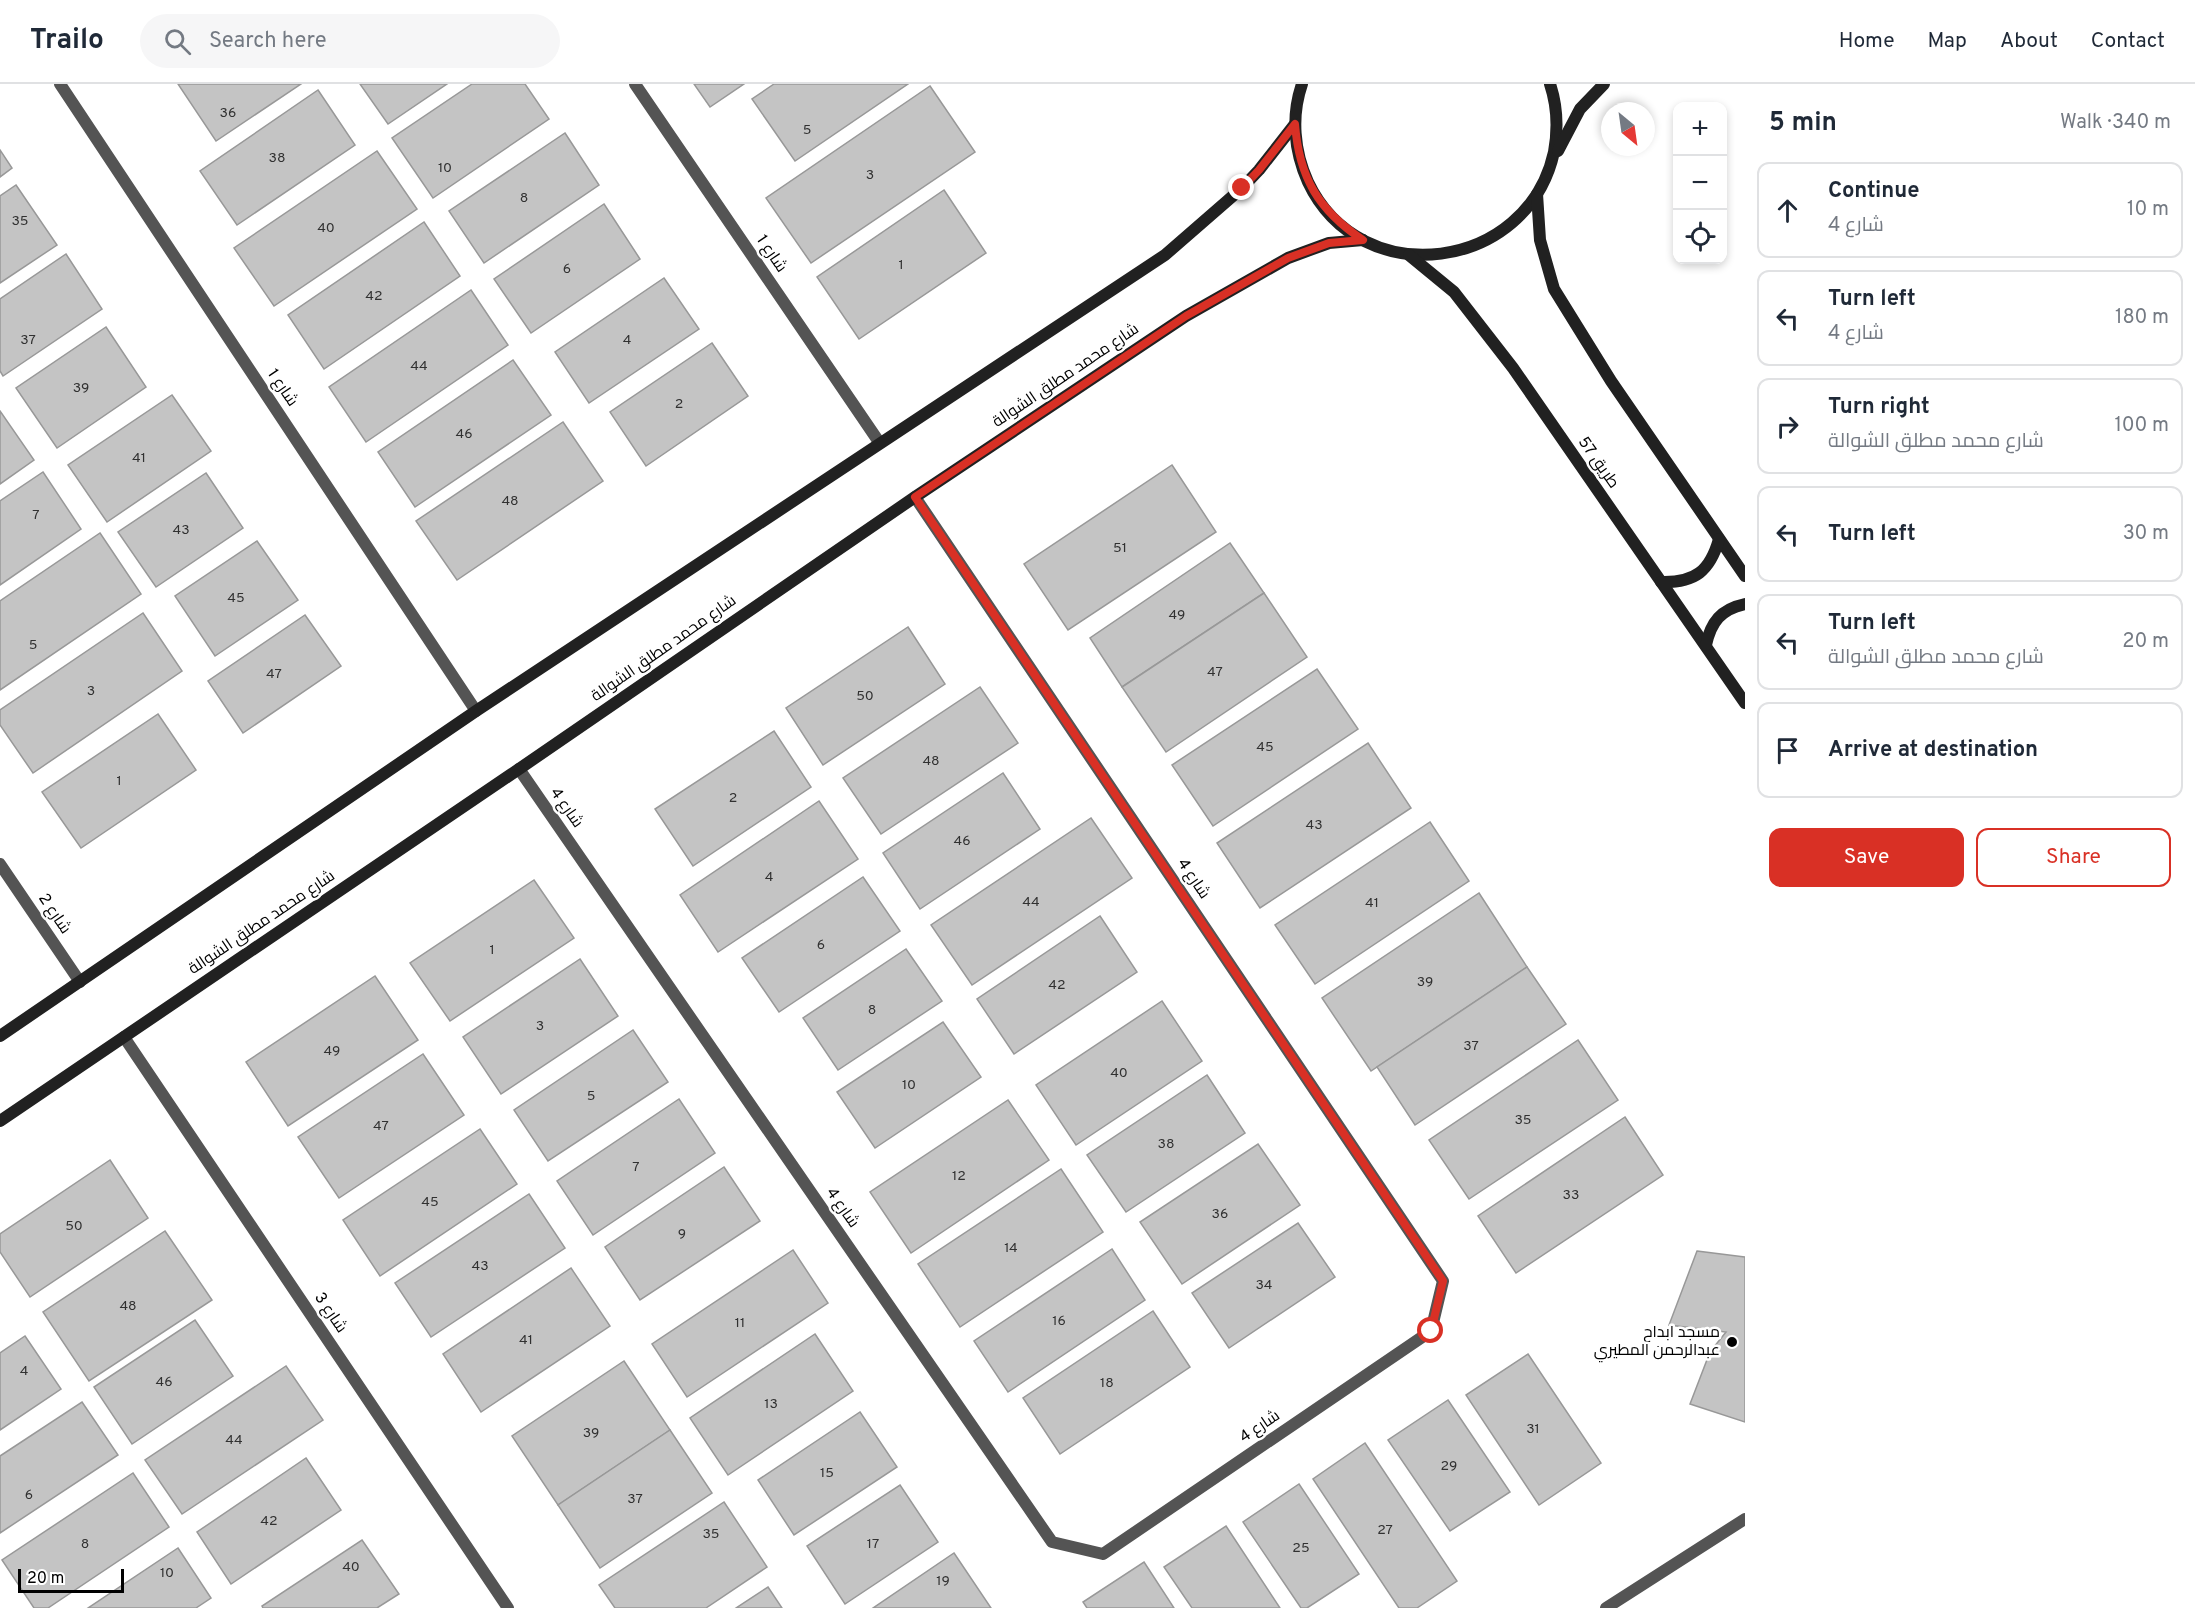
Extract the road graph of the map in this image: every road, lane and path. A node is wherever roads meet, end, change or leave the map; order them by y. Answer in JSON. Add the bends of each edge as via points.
{"nodes":[{"id":1,"x":60,"y":84,"type":"edge"},
{"id":2,"x":635,"y":84,"type":"edge"},
{"id":3,"x":1550,"y":84,"type":"edge"},
{"id":4,"x":1604,"y":84,"type":"edge"},
{"id":5,"x":1298,"y":87,"type":"edge"},
{"id":6,"x":1295,"y":124,"type":"junction"},
{"id":7,"x":1551,"y":165,"type":"junction"},
{"id":8,"x":1537,"y":194,"type":"junction"},
{"id":9,"x":1363,"y":240,"type":"junction"},
{"id":10,"x":1409,"y":255,"type":"junction"},
{"id":11,"x":879,"y":442,"type":"junction"},
{"id":12,"x":915,"y":497,"type":"junction"},
{"id":13,"x":1719,"y":539,"type":"junction"},
{"id":14,"x":1745,"y":576,"type":"edge"},
{"id":15,"x":1661,"y":582,"type":"junction"},
{"id":16,"x":1745,"y":604,"type":"edge"},
{"id":17,"x":1706,"y":645,"type":"junction"},
{"id":18,"x":1745,"y":703,"type":"edge"},
{"id":19,"x":476,"y":711,"type":"junction"},
{"id":20,"x":519,"y":769,"type":"junction"},
{"id":21,"x":0,"y":864,"type":"edge"},
{"id":22,"x":80,"y":982,"type":"junction"},
{"id":23,"x":0,"y":1036,"type":"edge"},
{"id":24,"x":124,"y":1037,"type":"junction"},
{"id":25,"x":0,"y":1121,"type":"edge"},
{"id":26,"x":1745,"y":1519,"type":"edge"},
{"id":27,"x":508,"y":1608,"type":"edge"},
{"id":28,"x":1606,"y":1608,"type":"edge"}],
"edges":[{"from":1,"to":19,"type":"street","name":"شارع 1"},
{"from":2,"to":11,"type":"street","name":"شارع 1"},
{"from":3,"to":7,"type":"street","via":[[1557,116]]},
{"from":4,"to":7,"type":"street","via":[[1580,109]]},
{"from":5,"to":6,"type":"street"},
{"from":6,"to":9,"type":"street","via":[[1303,170],[1313,191],[1343,227]]},
{"from":6,"to":11,"type":"street","via":[[1242,188],[1165,255]]},
{"from":7,"to":8,"type":"street"},
{"from":8,"to":10,"type":"street","via":[[1525,211],[1492,238],[1452,253]]},
{"from":8,"to":13,"type":"street","via":[[1540,240],[1554,288],[1611,381]]},
{"from":9,"to":10,"type":"street"},
{"from":9,"to":12,"type":"street","name":"شارع محمد مطلق الشوالة","via":[[1329,243],[1288,258],[1186,316]]},
{"from":10,"to":15,"type":"street","name":"طريق 57","via":[[1454,292],[1513,368]]},
{"from":11,"to":19,"type":"street"},
{"from":12,"to":20,"type":"street","name":"شارع محمد مطلق الشوالة"},
{"from":12,"to":20,"type":"street","name":"شارع 4","via":[[1443,1281],[1431,1331],[1103,1554],[1052,1542]]},
{"from":13,"to":14,"type":"street"},
{"from":13,"to":15,"type":"street","via":[[1715,555],[1693,578]]},
{"from":15,"to":17,"type":"street","name":"طريق 57"},
{"from":16,"to":17,"type":"street","via":[[1720,615],[1710,628]]},
{"from":17,"to":18,"type":"street","name":"طريق 57"},
{"from":19,"to":22,"type":"street"},
{"from":20,"to":24,"type":"street","name":"شارع محمد مطلق الشوالة"},
{"from":21,"to":22,"type":"street","name":"شارع 2"},
{"from":22,"to":23,"type":"street"},
{"from":24,"to":25,"type":"street","name":"شارع محمد مطلق الشوالة"},
{"from":24,"to":27,"type":"street","name":"شارع 3"},
{"from":26,"to":28,"type":"street"}]}
